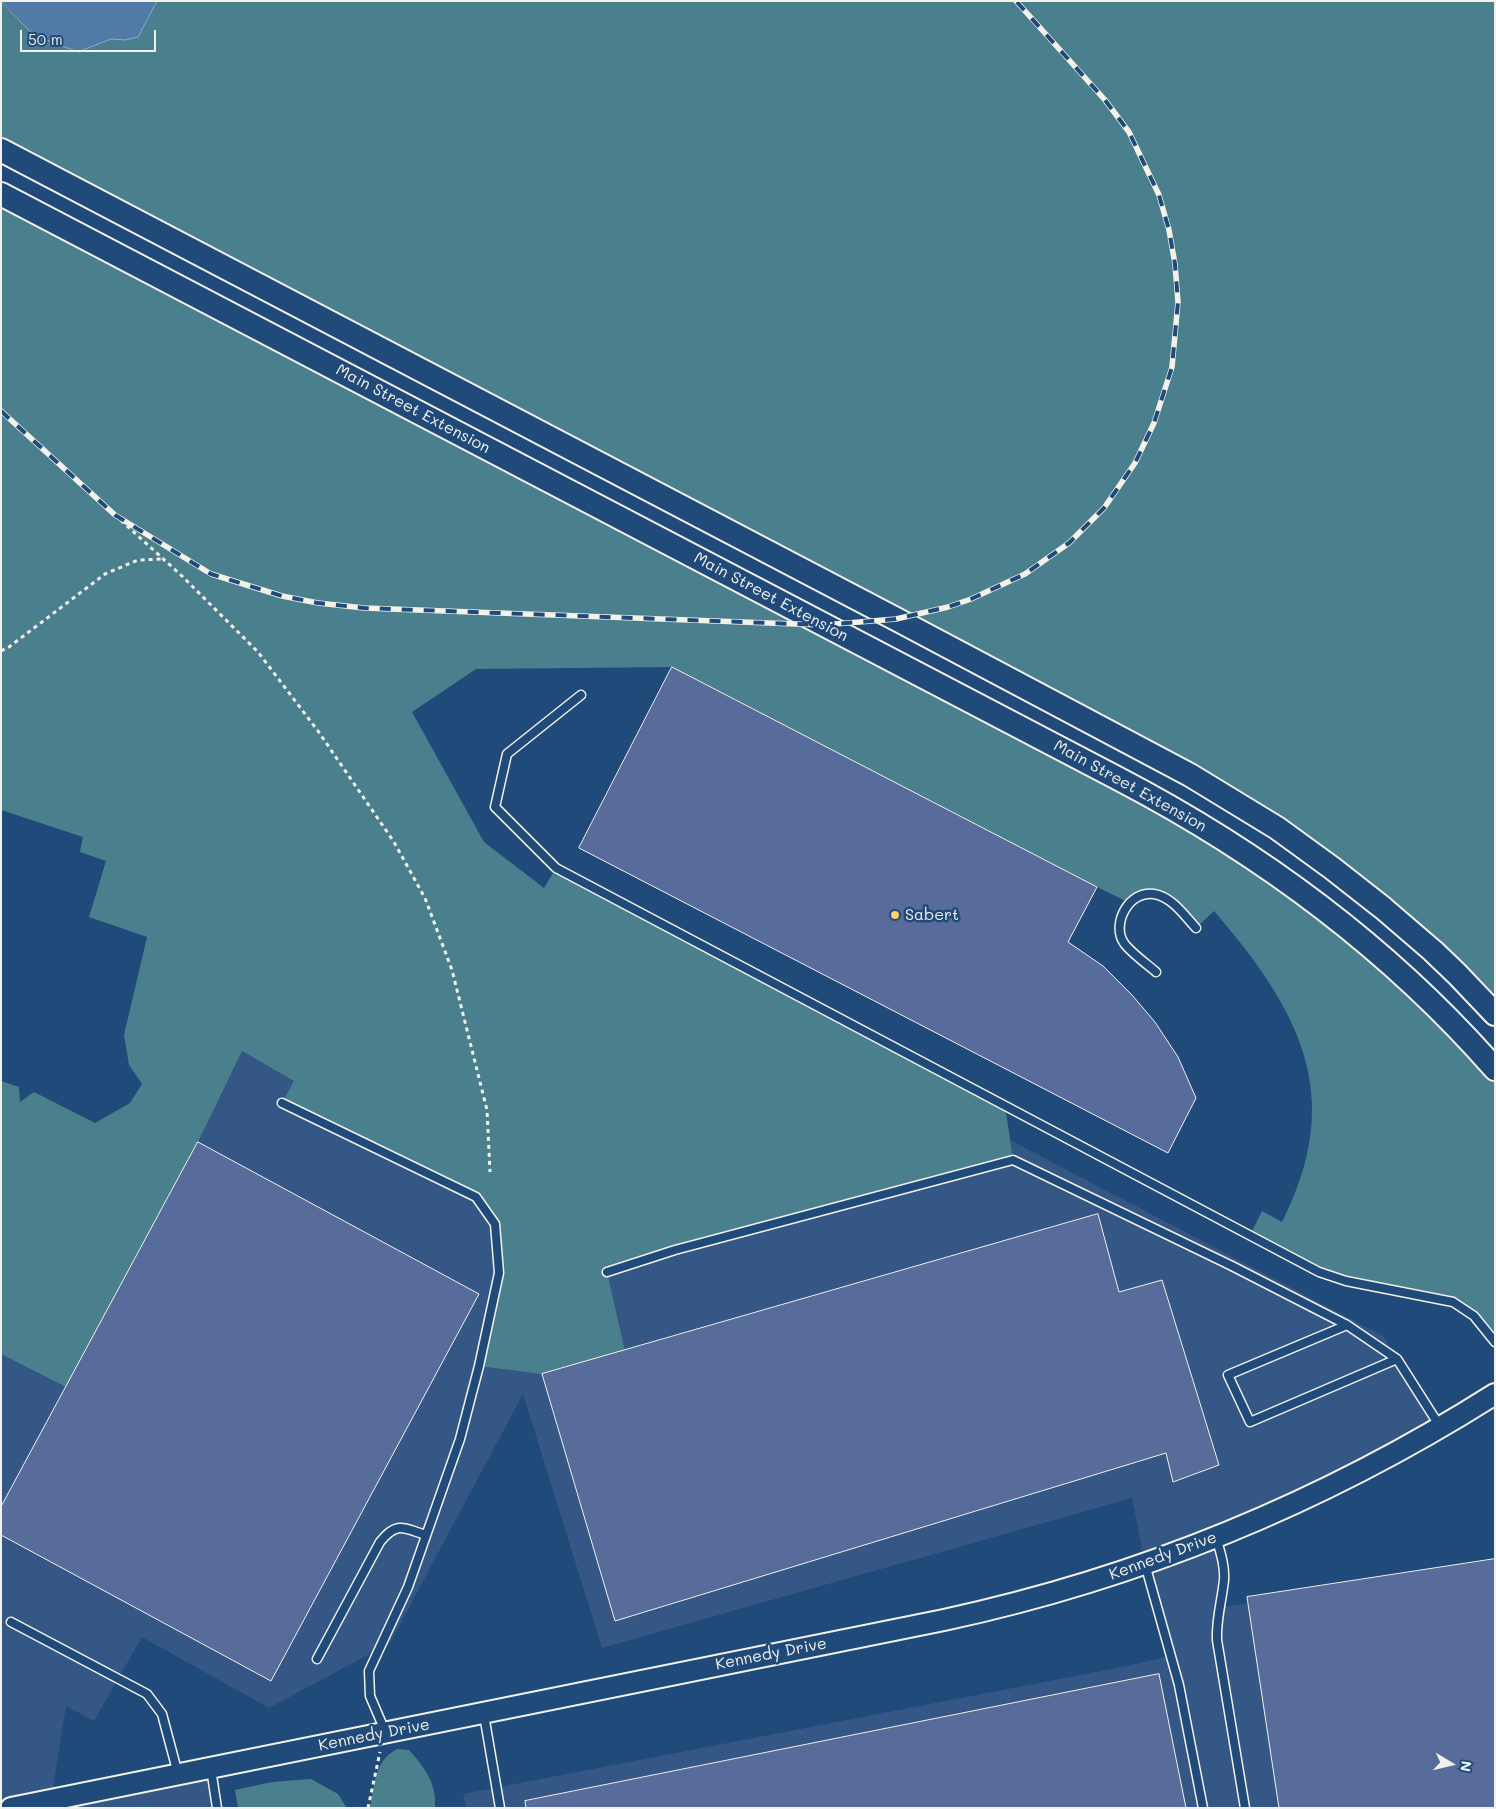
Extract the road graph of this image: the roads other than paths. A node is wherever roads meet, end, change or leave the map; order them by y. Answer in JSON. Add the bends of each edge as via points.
{"nodes":[{"id":1,"x":1,"y":150,"type":"edge"},
{"id":2,"x":1,"y":194,"type":"edge"},
{"id":3,"x":581,"y":695,"type":"dead end"},
{"id":4,"x":1196,"y":928,"type":"dead end"},
{"id":5,"x":1156,"y":972,"type":"dead end"},
{"id":6,"x":1495,"y":1014,"type":"edge"},
{"id":7,"x":1495,"y":1069,"type":"edge"},
{"id":8,"x":282,"y":1103,"type":"dead end"},
{"id":9,"x":607,"y":1272,"type":"dead end"},
{"id":10,"x":1347,"y":1325,"type":"junction"},
{"id":11,"x":1495,"y":1342,"type":"edge"},
{"id":12,"x":1397,"y":1359,"type":"junction"},
{"id":13,"x":1495,"y":1394,"type":"edge"},
{"id":14,"x":1440,"y":1427,"type":"junction"},
{"id":15,"x":426,"y":1535,"type":"junction"},
{"id":16,"x":1216,"y":1537,"type":"junction"},
{"id":17,"x":1145,"y":1564,"type":"junction"},
{"id":18,"x":11,"y":1622,"type":"dead end"},
{"id":19,"x":316,"y":1659,"type":"dead end"},
{"id":20,"x":483,"y":1712,"type":"junction"},
{"id":21,"x":385,"y":1732,"type":"junction"},
{"id":22,"x":211,"y":1767,"type":"junction"},
{"id":23,"x":178,"y":1774,"type":"junction"},
{"id":24,"x":11,"y":1808,"type":"edge"},
{"id":25,"x":217,"y":1808,"type":"edge"},
{"id":26,"x":500,"y":1808,"type":"edge"},
{"id":27,"x":1203,"y":1808,"type":"edge"},
{"id":28,"x":1245,"y":1808,"type":"edge"}],
"edges":[{"from":1,"to":6,"type":"main road","via":[[1198,779],[1277,828],[1383,908],[1457,974]]},
{"from":2,"to":7,"type":"main road","name":"Main Street Extension","via":[[1190,818],[1260,862],[1340,921],[1413,985]]},
{"from":3,"to":11,"type":"lane","via":[[507,754],[495,807],[556,868],[1319,1272],[1346,1281],[1453,1302],[1474,1316]]},
{"from":4,"to":5,"type":"lane","via":[[1177,907],[1161,897],[1145,894],[1130,903],[1122,916],[1120,934],[1124,943]]},
{"from":8,"to":15,"type":"lane","via":[[476,1197],[495,1224],[499,1272],[481,1357],[460,1439]]},
{"from":9,"to":10,"type":"lane","via":[[675,1250],[1013,1160]]},
{"from":10,"to":12,"type":"lane"},
{"from":10,"to":12,"type":"lane","via":[[1228,1375],[1250,1422]]},
{"from":12,"to":14,"type":"lane"},
{"from":13,"to":14,"type":"street","name":"Kennedy Drive"},
{"from":14,"to":16,"type":"street","name":"Kennedy Drive","via":[[1300,1501]]},
{"from":15,"to":19,"type":"lane","via":[[404,1528],[388,1532]]},
{"from":15,"to":21,"type":"lane","via":[[408,1587],[370,1671],[370,1696]]},
{"from":16,"to":17,"type":"street","name":"Kennedy Drive"},
{"from":16,"to":28,"type":"lane","via":[[1224,1579],[1217,1640]]},
{"from":17,"to":20,"type":"street","name":"Kennedy Drive","via":[[986,1611]]},
{"from":17,"to":27,"type":"lane","via":[[1179,1685]]},
{"from":18,"to":23,"type":"lane","via":[[147,1694],[162,1714]]},
{"from":20,"to":21,"type":"street","name":"Kennedy Drive"},
{"from":20,"to":26,"type":"lane"},
{"from":21,"to":22,"type":"street","name":"Kennedy Drive"},
{"from":22,"to":23,"type":"street","name":"Kennedy Drive"},
{"from":22,"to":25,"type":"lane"},
{"from":23,"to":24,"type":"street","name":"Kennedy Drive"}]}
